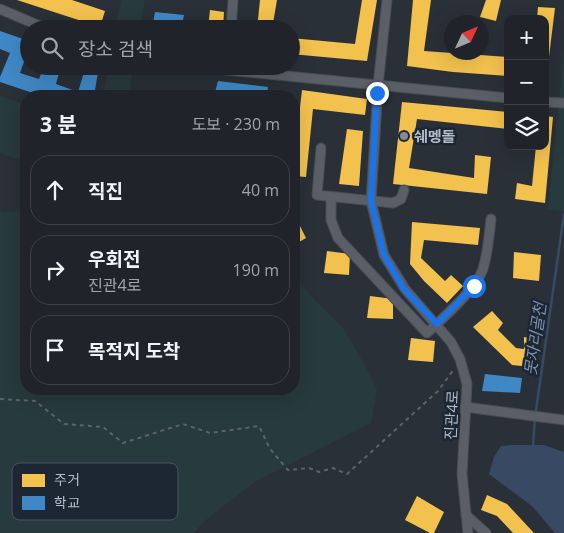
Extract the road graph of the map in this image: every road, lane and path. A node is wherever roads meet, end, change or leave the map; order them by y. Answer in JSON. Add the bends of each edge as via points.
{"nodes":[{"id":1,"x":233,"y":0,"type":"edge"},
{"id":2,"x":387,"y":0,"type":"edge"},
{"id":3,"x":0,"y":9,"type":"edge"},
{"id":4,"x":25,"y":20,"type":"edge"},
{"id":5,"x":232,"y":20,"type":"edge"},
{"id":6,"x":286,"y":75,"type":"edge"},
{"id":7,"x":378,"y":86,"type":"junction"},
{"id":8,"x":504,"y":98,"type":"edge"},
{"id":9,"x":549,"y":102,"type":"edge"},
{"id":10,"x":564,"y":103,"type":"edge"},
{"id":11,"x":322,"y":148,"type":"dead end"},
{"id":12,"x":404,"y":190,"type":"dead end"},
{"id":13,"x":330,"y":197,"type":"junction"},
{"id":14,"x":371,"y":201,"type":"junction"},
{"id":15,"x":491,"y":219,"type":"dead end"},
{"id":16,"x":437,"y":324,"type":"junction"},
{"id":17,"x":456,"y":365,"type":"dead end"},
{"id":18,"x":0,"y":399,"type":"edge"},
{"id":19,"x":465,"y":407,"type":"junction"},
{"id":20,"x":561,"y":420,"type":"edge"},
{"id":21,"x":466,"y":515,"type":"junction"},
{"id":22,"x":468,"y":533,"type":"edge"},
{"id":23,"x":486,"y":533,"type":"edge"}],
"edges":[{"from":1,"to":5,"type":"street"},
{"from":2,"to":7,"type":"street","name":"진관4로"},
{"from":3,"to":4,"type":"street"},
{"from":6,"to":7,"type":"street"},
{"from":7,"to":8,"type":"street"},
{"from":7,"to":14,"type":"street","name":"진관4로"},
{"from":9,"to":10,"type":"street"},
{"from":11,"to":13,"type":"street","via":[[317,195]]},
{"from":12,"to":14,"type":"street","via":[[401,199],[393,203]]},
{"from":13,"to":14,"type":"street"},
{"from":13,"to":16,"type":"street","via":[[331,220],[338,238],[427,333]]},
{"from":14,"to":16,"type":"street","name":"진관4로","via":[[384,255],[404,289]]},
{"from":15,"to":16,"type":"street","via":[[488,252],[482,271],[474,286]]},
{"from":16,"to":19,"type":"street","name":"진관4로","via":[[452,342],[460,359],[467,384]]},
{"from":17,"to":18,"type":"path","via":[[438,391],[347,474],[333,468],[319,472],[309,468],[288,470],[270,449],[260,426],[210,433],[183,424],[124,443],[103,428],[64,424],[35,401]]},
{"from":19,"to":20,"type":"street"},
{"from":19,"to":21,"type":"street","name":"진관4로","via":[[462,474]]},
{"from":21,"to":22,"type":"street","name":"진관4로"},
{"from":21,"to":23,"type":"street"}]}
